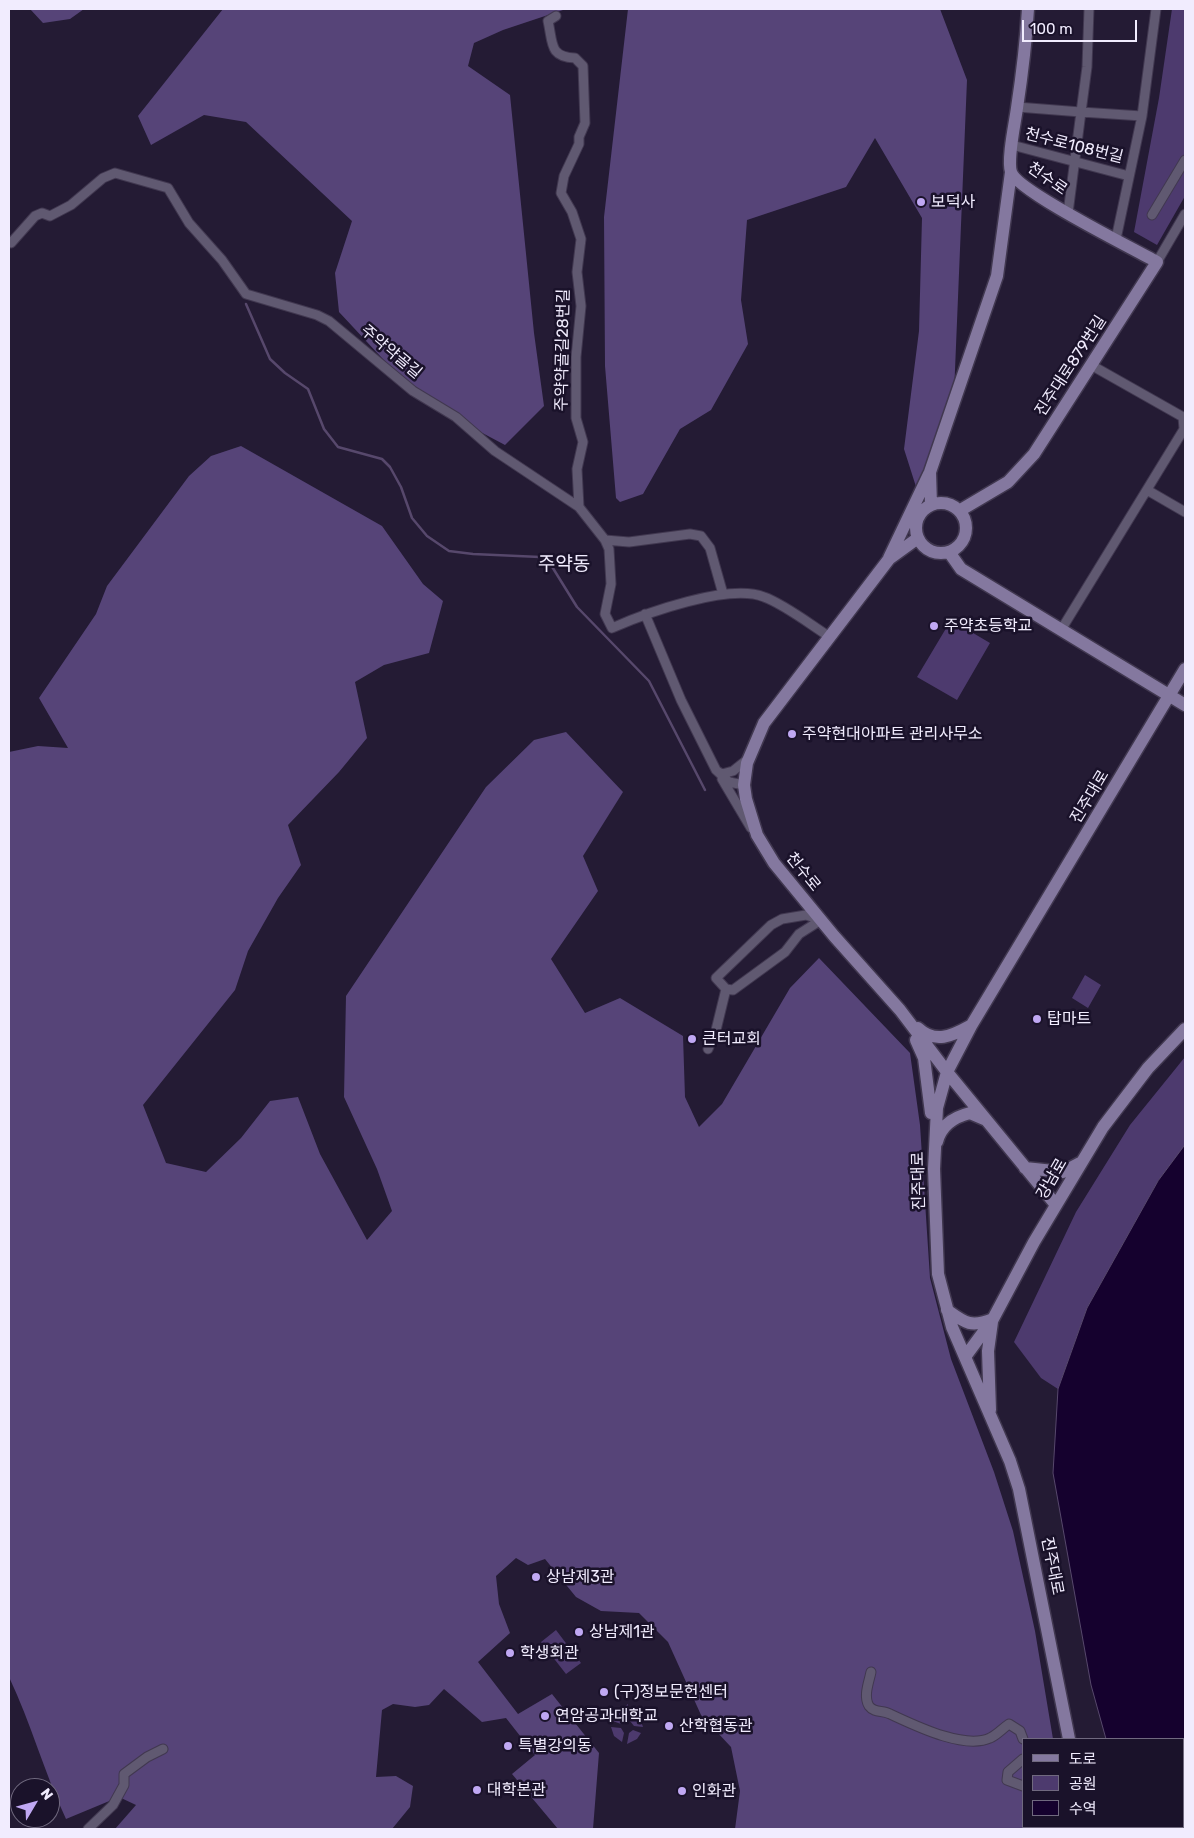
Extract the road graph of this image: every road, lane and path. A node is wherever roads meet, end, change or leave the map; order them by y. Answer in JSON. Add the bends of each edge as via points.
{"nodes":[{"id":1,"x":1089,"y":9,"type":"edge"},
{"id":2,"x":1156,"y":9,"type":"edge"},
{"id":3,"x":1032,"y":10,"type":"edge"},
{"id":4,"x":556,"y":16,"type":"dead end"},
{"id":5,"x":1017,"y":107,"type":"junction"},
{"id":6,"x":1081,"y":112,"type":"junction"},
{"id":7,"x":1142,"y":116,"type":"junction"},
{"id":8,"x":1012,"y":146,"type":"junction"},
{"id":9,"x":1185,"y":160,"type":"edge"},
{"id":10,"x":1075,"y":162,"type":"junction"},
{"id":11,"x":1011,"y":172,"type":"junction"},
{"id":12,"x":1129,"y":176,"type":"junction"},
{"id":13,"x":1068,"y":213,"type":"junction"},
{"id":14,"x":1185,"y":214,"type":"edge"},
{"id":15,"x":1152,"y":216,"type":"dead end"},
{"id":16,"x":1116,"y":239,"type":"junction"},
{"id":17,"x":11,"y":243,"type":"dead end"},
{"id":18,"x":1157,"y":262,"type":"junction"},
{"id":19,"x":1091,"y":365,"type":"junction"},
{"id":20,"x":930,"y":472,"type":"junction"},
{"id":21,"x":1147,"y":490,"type":"junction"},
{"id":22,"x":931,"y":505,"type":"junction"},
{"id":23,"x":579,"y":507,"type":"junction"},
{"id":24,"x":959,"y":511,"type":"junction"},
{"id":25,"x":1185,"y":512,"type":"edge"},
{"id":26,"x":918,"y":538,"type":"junction"},
{"id":27,"x":606,"y":540,"type":"junction"},
{"id":28,"x":950,"y":552,"type":"junction"},
{"id":29,"x":889,"y":559,"type":"junction"},
{"id":30,"x":723,"y":594,"type":"junction"},
{"id":31,"x":645,"y":614,"type":"junction"},
{"id":32,"x":1061,"y":630,"type":"junction"},
{"id":33,"x":830,"y":636,"type":"junction"},
{"id":34,"x":1185,"y":670,"type":"edge"},
{"id":35,"x":1170,"y":695,"type":"junction"},
{"id":36,"x":1185,"y":705,"type":"edge"},
{"id":37,"x":749,"y":758,"type":"junction"},
{"id":38,"x":716,"y":770,"type":"junction"},
{"id":39,"x":744,"y":785,"type":"junction"},
{"id":40,"x":774,"y":863,"type":"junction"},
{"id":41,"x":821,"y":920,"type":"junction"},
{"id":42,"x":726,"y":989,"type":"junction"},
{"id":43,"x":900,"y":1010,"type":"junction"},
{"id":44,"x":970,"y":1026,"type":"junction"},
{"id":45,"x":1185,"y":1029,"type":"edge"},
{"id":46,"x":708,"y":1049,"type":"dead end"},
{"id":47,"x":947,"y":1072,"type":"junction"},
{"id":48,"x":987,"y":1120,"type":"junction"},
{"id":49,"x":934,"y":1150,"type":"junction"},
{"id":50,"x":1080,"y":1163,"type":"junction"},
{"id":51,"x":1025,"y":1168,"type":"junction"},
{"id":52,"x":1056,"y":1205,"type":"junction"},
{"id":53,"x":947,"y":1310,"type":"junction"},
{"id":54,"x":993,"y":1319,"type":"junction"},
{"id":55,"x":965,"y":1357,"type":"junction"},
{"id":56,"x":990,"y":1417,"type":"junction"},
{"id":57,"x":871,"y":1672,"type":"dead end"},
{"id":58,"x":1023,"y":1738,"type":"edge"},
{"id":59,"x":1068,"y":1738,"type":"edge"},
{"id":60,"x":163,"y":1749,"type":"dead end"},
{"id":61,"x":1022,"y":1760,"type":"edge"},
{"id":62,"x":1022,"y":1786,"type":"edge"},
{"id":63,"x":88,"y":1829,"type":"edge"}],
"edges":[{"from":1,"to":6,"type":"street"},
{"from":2,"to":7,"type":"street"},
{"from":3,"to":5,"type":"street","name":"천수로"},
{"from":4,"to":23,"type":"street","name":"주약약골길28번길","via":[[548,21],[556,53],[561,57],[575,58],[583,66],[585,123],[564,176],[561,193],[572,212],[581,239],[577,272],[581,306],[576,357],[576,418],[583,442],[577,469]]},
{"from":5,"to":6,"type":"street"},
{"from":5,"to":8,"type":"street","name":"천수로"},
{"from":6,"to":7,"type":"street"},
{"from":6,"to":10,"type":"street"},
{"from":7,"to":12,"type":"street"},
{"from":8,"to":10,"type":"street","name":"천수로108번길"},
{"from":8,"to":11,"type":"street","name":"천수로"},
{"from":9,"to":15,"type":"street"},
{"from":10,"to":12,"type":"street","name":"천수로108번길"},
{"from":10,"to":13,"type":"street"},
{"from":11,"to":13,"type":"street","name":"천수로","via":[[1018,182]]},
{"from":11,"to":20,"type":"street","via":[[997,276]]},
{"from":12,"to":16,"type":"street"},
{"from":13,"to":16,"type":"street","name":"천수로"},
{"from":14,"to":18,"type":"street","name":"진주대로879번길"},
{"from":16,"to":18,"type":"street","name":"천수로"},
{"from":17,"to":23,"type":"street","name":"주약약골길","via":[[34,216],[42,213],[50,216],[62,211],[103,178],[115,174],[168,188],[189,223],[222,260],[246,294],[318,314],[329,321],[413,391],[456,416],[495,451]]},
{"from":18,"to":19,"type":"street","name":"진주대로879번길"},
{"from":19,"to":21,"type":"street","via":[[1183,417],[1184,429]]},
{"from":19,"to":24,"type":"street","name":"진주대로879번길","via":[[1020,470],[998,489]]},
{"from":20,"to":22,"type":"street"},
{"from":20,"to":29,"type":"street"},
{"from":21,"to":25,"type":"street"},
{"from":21,"to":32,"type":"street"},
{"from":22,"to":24,"type":"street","via":[[947,504]]},
{"from":22,"to":26,"type":"street","via":[[924,509],[916,522]]},
{"from":23,"to":27,"type":"street","name":"주약약골길"},
{"from":24,"to":28,"type":"street","via":[[966,523],[965,538]]},
{"from":26,"to":28,"type":"street","via":[[928,550]]},
{"from":26,"to":29,"type":"street","name":"천수로"},
{"from":27,"to":30,"type":"street","via":[[629,542],[690,534],[701,536],[710,548]]},
{"from":27,"to":31,"type":"street","via":[[611,584],[605,614],[612,628]]},
{"from":28,"to":32,"type":"street","via":[[961,569]]},
{"from":29,"to":33,"type":"street","name":"천수로"},
{"from":30,"to":31,"type":"street"},
{"from":30,"to":33,"type":"street","via":[[763,596]]},
{"from":31,"to":38,"type":"street","via":[[681,700]]},
{"from":32,"to":35,"type":"street"},
{"from":33,"to":37,"type":"street","name":"천수로","via":[[764,723]]},
{"from":34,"to":35,"type":"street","name":"진주대로"},
{"from":35,"to":36,"type":"street"},
{"from":35,"to":44,"type":"street","name":"진주대로"},
{"from":37,"to":38,"type":"street","via":[[733,771],[722,774]]},
{"from":37,"to":39,"type":"street","name":"천수로"},
{"from":38,"to":39,"type":"street","via":[[729,782]]},
{"from":38,"to":40,"type":"street"},
{"from":39,"to":40,"type":"street","name":"천수로","via":[[753,825]]},
{"from":40,"to":41,"type":"street","name":"천수로"},
{"from":41,"to":42,"type":"street","via":[[799,934],[784,952],[733,990]]},
{"from":41,"to":42,"type":"street","via":[[806,915],[771,924],[716,978]]},
{"from":41,"to":43,"type":"street","name":"천수로"},
{"from":42,"to":46,"type":"street"},
{"from":43,"to":44,"type":"street","via":[[925,1034],[935,1037],[956,1035]]},
{"from":43,"to":47,"type":"street","name":"천수로"},
{"from":43,"to":49,"type":"street","via":[[924,1058]]},
{"from":44,"to":47,"type":"street","name":"진주대로"},
{"from":45,"to":50,"type":"street","name":"강남로","via":[[1159,1055],[1119,1105]]},
{"from":47,"to":48,"type":"street","name":"천수로"},
{"from":47,"to":49,"type":"street","name":"진주대로","via":[[937,1108]]},
{"from":48,"to":49,"type":"street","via":[[970,1113],[952,1120],[938,1136]]},
{"from":48,"to":51,"type":"street","name":"천수로"},
{"from":49,"to":53,"type":"street","name":"진주대로","via":[[938,1266]]},
{"from":50,"to":51,"type":"street","via":[[1064,1172]]},
{"from":50,"to":52,"type":"street","name":"강남로"},
{"from":51,"to":52,"type":"street","name":"천수로"},
{"from":52,"to":54,"type":"street","name":"강남로"},
{"from":53,"to":54,"type":"street","via":[[969,1324]]},
{"from":53,"to":55,"type":"street","name":"진주대로"},
{"from":54,"to":55,"type":"street","name":"강남로"},
{"from":54,"to":56,"type":"street","via":[[988,1351]]},
{"from":55,"to":56,"type":"street","name":"진주대로"},
{"from":56,"to":59,"type":"street","name":"진주대로","via":[[1019,1488]]},
{"from":57,"to":58,"type":"street","via":[[866,1695],[874,1710],[945,1737],[971,1741],[989,1738],[1009,1724],[1020,1731]]},
{"from":60,"to":63,"type":"street","via":[[124,1774],[124,1785],[113,1805]]},
{"from":61,"to":62,"type":"street","via":[[1008,1772],[1007,1780]]}]}
